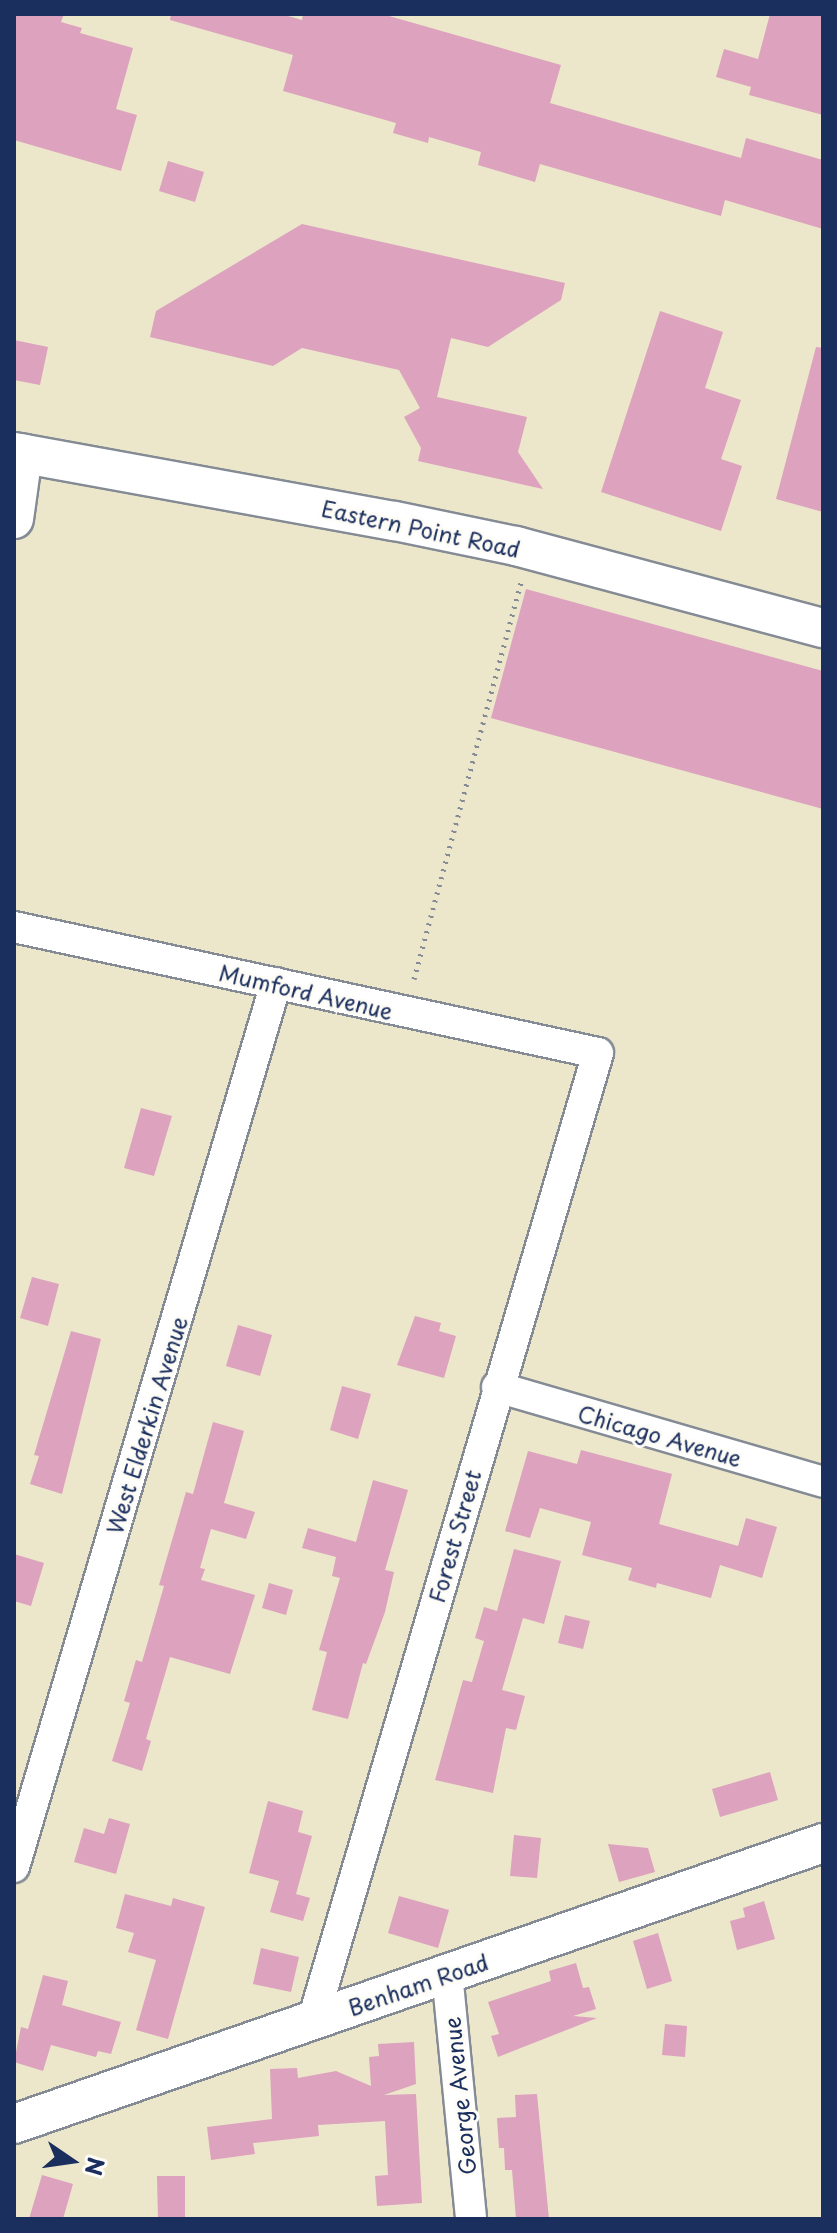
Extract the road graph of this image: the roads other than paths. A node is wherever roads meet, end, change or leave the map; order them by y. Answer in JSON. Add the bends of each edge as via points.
{"nodes":[{"id":1,"x":18,"y":453,"type":"edge"},
{"id":2,"x":14,"y":519,"type":"edge"},
{"id":3,"x":823,"y":628,"type":"edge"},
{"id":4,"x":14,"y":927,"type":"edge"},
{"id":5,"x":276,"y":983,"type":"junction"},
{"id":6,"x":598,"y":1053,"type":"joint"},
{"id":7,"x":497,"y":1387,"type":"junction"},
{"id":8,"x":823,"y":1482,"type":"edge"},
{"id":9,"x":823,"y":1843,"type":"edge"},
{"id":10,"x":14,"y":1867,"type":"edge"},
{"id":11,"x":447,"y":1973,"type":"junction"},
{"id":12,"x":313,"y":2020,"type":"junction"},
{"id":13,"x":14,"y":2124,"type":"edge"},
{"id":14,"x":471,"y":2219,"type":"edge"}],
"edges":[{"from":1,"to":2,"type":"main road"},
{"from":1,"to":3,"type":"main road","name":"Eastern Point Road","via":[[516,546]]},
{"from":4,"to":5,"type":"street","name":"Mumford Avenue"},
{"from":5,"to":6,"type":"street","name":"Mumford Avenue"},
{"from":5,"to":10,"type":"street","name":"West Elderkin Avenue"},
{"from":6,"to":7,"type":"street","name":"Forest Street"},
{"from":7,"to":8,"type":"street","name":"Chicago Avenue"},
{"from":7,"to":12,"type":"street","name":"Forest Street"},
{"from":9,"to":11,"type":"main road","name":"Benham Road"},
{"from":11,"to":12,"type":"main road","name":"Benham Road"},
{"from":11,"to":14,"type":"street","name":"George Avenue"},
{"from":12,"to":13,"type":"main road","name":"Benham Road"}]}
